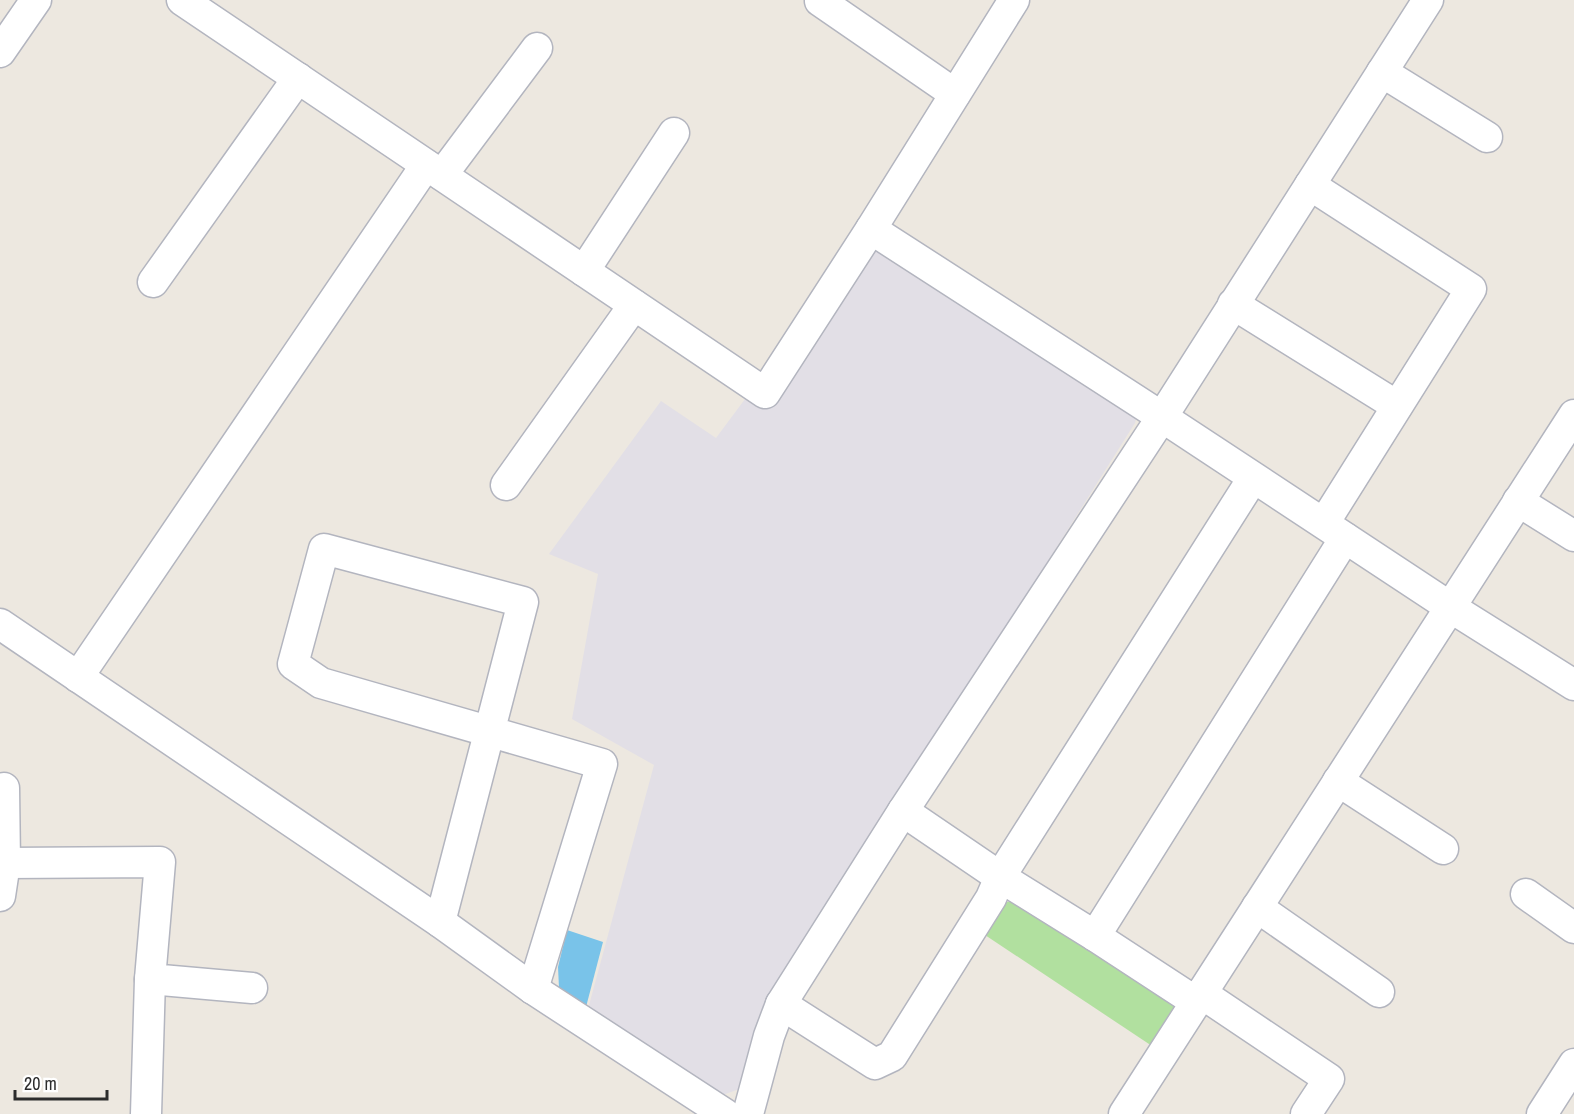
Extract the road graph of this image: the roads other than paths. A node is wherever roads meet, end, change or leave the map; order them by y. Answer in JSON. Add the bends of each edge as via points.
{"nodes":[{"id":1,"x":36,"y":0,"type":"edge"},
{"id":2,"x":182,"y":0,"type":"edge"},
{"id":3,"x":1014,"y":0,"type":"edge"},
{"id":4,"x":1428,"y":0,"type":"edge"},
{"id":5,"x":820,"y":1,"type":"edge"},
{"id":6,"x":537,"y":48,"type":"dead end"},
{"id":7,"x":0,"y":52,"type":"edge"},
{"id":8,"x":1382,"y":72,"type":"junction"},
{"id":9,"x":298,"y":78,"type":"junction"},
{"id":10,"x":955,"y":94,"type":"junction"},
{"id":11,"x":674,"y":133,"type":"dead end"},
{"id":12,"x":1487,"y":136,"type":"dead end"},
{"id":13,"x":434,"y":170,"type":"junction"},
{"id":14,"x":1310,"y":185,"type":"junction"},
{"id":15,"x":871,"y":229,"type":"junction"},
{"id":16,"x":584,"y":271,"type":"junction"},
{"id":17,"x":153,"y":282,"type":"dead end"},
{"id":18,"x":1233,"y":304,"type":"junction"},
{"id":19,"x":634,"y":305,"type":"junction"},
{"id":20,"x":1397,"y":406,"type":"junction"},
{"id":21,"x":1574,"y":415,"type":"edge"},
{"id":22,"x":1162,"y":417,"type":"junction"},
{"id":23,"x":1254,"y":478,"type":"junction"},
{"id":24,"x":506,"y":485,"type":"dead end"},
{"id":25,"x":1518,"y":501,"type":"junction"},
{"id":26,"x":1334,"y":531,"type":"junction"},
{"id":27,"x":1574,"y":536,"type":"edge"},
{"id":28,"x":1450,"y":607,"type":"junction"},
{"id":29,"x":0,"y":624,"type":"edge"},
{"id":30,"x":78,"y":677,"type":"junction"},
{"id":31,"x":1574,"y":686,"type":"edge"},
{"id":32,"x":489,"y":731,"type":"junction"},
{"id":33,"x":1338,"y":781,"type":"junction"},
{"id":34,"x":4,"y":788,"type":"dead end"},
{"id":35,"x":903,"y":811,"type":"junction"},
{"id":36,"x":1443,"y":849,"type":"dead end"},
{"id":37,"x":5,"y":863,"type":"junction"},
{"id":38,"x":1000,"y":876,"type":"junction"},
{"id":39,"x":1526,"y":894,"type":"dead end"},
{"id":40,"x":0,"y":896,"type":"edge"},
{"id":41,"x":1257,"y":907,"type":"junction"},
{"id":42,"x":440,"y":922,"type":"junction"},
{"id":43,"x":1574,"y":928,"type":"edge"},
{"id":44,"x":1095,"y":936,"type":"junction"},
{"id":45,"x":150,"y":979,"type":"junction"},
{"id":46,"x":252,"y":988,"type":"dead end"},
{"id":47,"x":533,"y":989,"type":"junction"},
{"id":48,"x":1379,"y":992,"type":"dead end"},
{"id":49,"x":1199,"y":997,"type":"junction"},
{"id":50,"x":781,"y":1004,"type":"junction"},
{"id":51,"x":1574,"y":1064,"type":"edge"},
{"id":52,"x":146,"y":1114,"type":"edge"},
{"id":53,"x":725,"y":1114,"type":"edge"},
{"id":54,"x":748,"y":1114,"type":"edge"},
{"id":55,"x":1124,"y":1114,"type":"edge"},
{"id":56,"x":1306,"y":1114,"type":"edge"},
{"id":57,"x":1542,"y":1114,"type":"edge"}],
"edges":[{"from":1,"to":7,"type":"street"},
{"from":2,"to":9,"type":"street"},
{"from":3,"to":10,"type":"street"},
{"from":4,"to":8,"type":"street"},
{"from":5,"to":10,"type":"street"},
{"from":6,"to":13,"type":"street"},
{"from":8,"to":12,"type":"street"},
{"from":8,"to":14,"type":"street"},
{"from":9,"to":13,"type":"street"},
{"from":9,"to":17,"type":"street"},
{"from":10,"to":15,"type":"street"},
{"from":11,"to":16,"type":"street"},
{"from":13,"to":16,"type":"street"},
{"from":13,"to":30,"type":"street"},
{"from":14,"to":18,"type":"street"},
{"from":14,"to":20,"type":"street","via":[[1471,289]]},
{"from":15,"to":19,"type":"street","via":[[765,393]]},
{"from":15,"to":22,"type":"street"},
{"from":16,"to":19,"type":"street"},
{"from":18,"to":20,"type":"street"},
{"from":18,"to":22,"type":"street"},
{"from":19,"to":24,"type":"street"},
{"from":20,"to":26,"type":"street"},
{"from":21,"to":25,"type":"street"},
{"from":22,"to":23,"type":"street"},
{"from":22,"to":35,"type":"street"},
{"from":23,"to":26,"type":"street"},
{"from":23,"to":38,"type":"street"},
{"from":25,"to":27,"type":"street"},
{"from":25,"to":28,"type":"street"},
{"from":26,"to":28,"type":"street"},
{"from":26,"to":44,"type":"street"},
{"from":28,"to":31,"type":"street"},
{"from":28,"to":33,"type":"street"},
{"from":29,"to":30,"type":"street"},
{"from":30,"to":42,"type":"street"},
{"from":32,"to":32,"type":"street","via":[[523,602],[324,549],[293,664],[321,683]]},
{"from":32,"to":42,"type":"street"},
{"from":32,"to":47,"type":"street","via":[[602,764]]},
{"from":33,"to":36,"type":"street"},
{"from":33,"to":41,"type":"street"},
{"from":34,"to":37,"type":"street"},
{"from":35,"to":38,"type":"street"},
{"from":35,"to":50,"type":"street"},
{"from":37,"to":40,"type":"street"},
{"from":37,"to":45,"type":"street","via":[[160,861]]},
{"from":38,"to":44,"type":"street"},
{"from":38,"to":50,"type":"street","via":[[991,898],[892,1056],[875,1064]]},
{"from":39,"to":43,"type":"street"},
{"from":41,"to":48,"type":"street"},
{"from":41,"to":49,"type":"street"},
{"from":42,"to":47,"type":"street"},
{"from":44,"to":49,"type":"street"},
{"from":45,"to":46,"type":"street"},
{"from":45,"to":52,"type":"street"},
{"from":47,"to":53,"type":"street"},
{"from":49,"to":55,"type":"street"},
{"from":49,"to":56,"type":"street","via":[[1329,1078]]},
{"from":50,"to":54,"type":"street"},
{"from":51,"to":57,"type":"street"}]}
